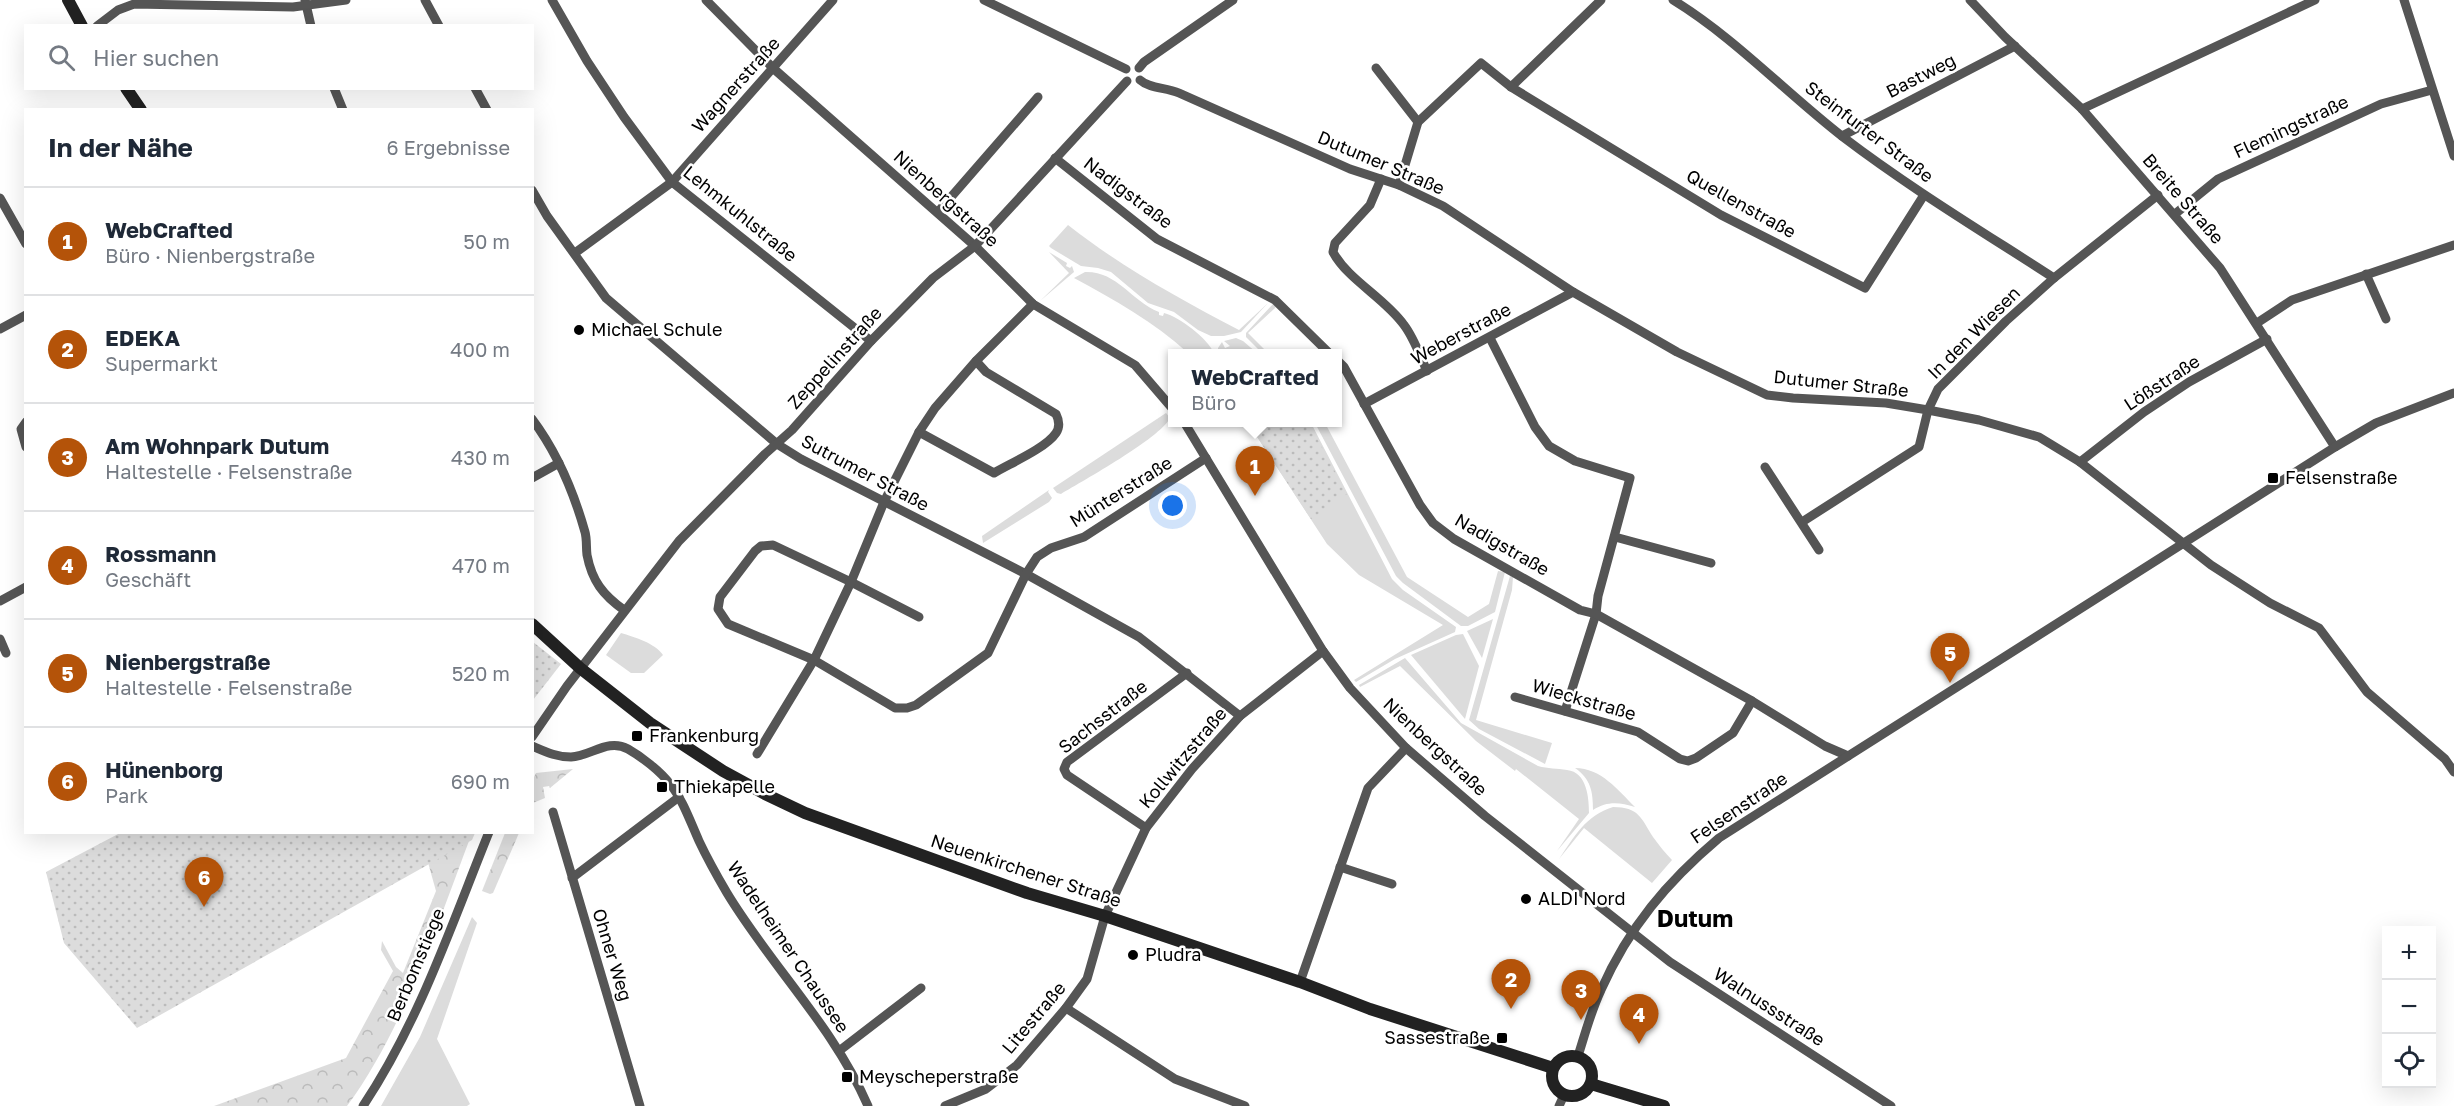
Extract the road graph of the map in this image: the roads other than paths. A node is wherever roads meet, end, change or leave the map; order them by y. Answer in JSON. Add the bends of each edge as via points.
{"nodes":[{"id":1,"x":68,"y":0,"type":"edge"},
{"id":2,"x":346,"y":0,"type":"edge"},
{"id":3,"x":425,"y":0,"type":"edge"},
{"id":4,"x":552,"y":0,"type":"edge"},
{"id":5,"x":706,"y":0,"type":"edge"},
{"id":6,"x":833,"y":0,"type":"edge"},
{"id":7,"x":984,"y":0,"type":"edge"},
{"id":8,"x":1233,"y":0,"type":"edge"},
{"id":9,"x":1601,"y":0,"type":"edge"},
{"id":10,"x":1673,"y":0,"type":"edge"},
{"id":11,"x":1971,"y":0,"type":"edge"},
{"id":12,"x":2315,"y":0,"type":"edge"},
{"id":13,"x":2407,"y":1,"type":"edge"},
{"id":14,"x":171,"y":2,"type":"edge"},
{"id":15,"x":306,"y":3,"type":"edge"},
{"id":16,"x":81,"y":24,"type":"edge"},
{"id":17,"x":100,"y":24,"type":"edge"},
{"id":18,"x":311,"y":24,"type":"edge"},
{"id":19,"x":439,"y":24,"type":"edge"},
{"id":20,"x":2015,"y":46,"type":"junction"},
{"id":21,"x":1139,"y":68,"type":"junction"},
{"id":22,"x":1376,"y":68,"type":"dead end"},
{"id":23,"x":774,"y":69,"type":"junction"},
{"id":24,"x":1126,"y":69,"type":"junction"},
{"id":25,"x":1140,"y":80,"type":"junction"},
{"id":26,"x":1127,"y":81,"type":"junction"},
{"id":27,"x":1511,"y":87,"type":"junction"},
{"id":28,"x":127,"y":90,"type":"edge"},
{"id":29,"x":335,"y":90,"type":"edge"},
{"id":30,"x":476,"y":90,"type":"edge"},
{"id":31,"x":2432,"y":90,"type":"junction"},
{"id":32,"x":1038,"y":97,"type":"dead end"},
{"id":33,"x":140,"y":108,"type":"edge"},
{"id":34,"x":343,"y":108,"type":"edge"},
{"id":35,"x":486,"y":108,"type":"edge"},
{"id":36,"x":2082,"y":109,"type":"junction"},
{"id":37,"x":1418,"y":122,"type":"junction"},
{"id":38,"x":1842,"y":136,"type":"junction"},
{"id":39,"x":2453,"y":153,"type":"edge"},
{"id":40,"x":1055,"y":158,"type":"junction"},
{"id":41,"x":1381,"y":179,"type":"junction"},
{"id":42,"x":672,"y":182,"type":"junction"},
{"id":43,"x":1399,"y":185,"type":"junction"},
{"id":44,"x":534,"y":193,"type":"edge"},
{"id":45,"x":1924,"y":195,"type":"junction"},
{"id":46,"x":2158,"y":195,"type":"junction"},
{"id":47,"x":0,"y":198,"type":"edge"},
{"id":48,"x":938,"y":212,"type":"junction"},
{"id":49,"x":2175,"y":214,"type":"junction"},
{"id":50,"x":24,"y":240,"type":"edge"},
{"id":51,"x":2454,"y":245,"type":"edge"},
{"id":52,"x":975,"y":246,"type":"junction"},
{"id":53,"x":575,"y":253,"type":"junction"},
{"id":54,"x":2366,"y":274,"type":"junction"},
{"id":55,"x":2054,"y":278,"type":"junction"},
{"id":56,"x":1573,"y":292,"type":"junction"},
{"id":57,"x":1033,"y":304,"type":"junction"},
{"id":58,"x":24,"y":316,"type":"edge"},
{"id":59,"x":2386,"y":319,"type":"dead end"},
{"id":60,"x":2257,"y":323,"type":"junction"},
{"id":61,"x":0,"y":329,"type":"edge"},
{"id":62,"x":1490,"y":338,"type":"junction"},
{"id":63,"x":2267,"y":339,"type":"junction"},
{"id":64,"x":871,"y":341,"type":"junction"},
{"id":65,"x":1325,"y":349,"type":"edge"},
{"id":66,"x":976,"y":361,"type":"junction"},
{"id":67,"x":1342,"y":366,"type":"edge"},
{"id":68,"x":1427,"y":370,"type":"junction"},
{"id":69,"x":2454,"y":393,"type":"edge"},
{"id":70,"x":1168,"y":402,"type":"edge"},
{"id":71,"x":1364,"y":404,"type":"junction"},
{"id":72,"x":1928,"y":410,"type":"junction"},
{"id":73,"x":534,"y":422,"type":"edge"},
{"id":74,"x":24,"y":425,"type":"edge"},
{"id":75,"x":1187,"y":427,"type":"edge"},
{"id":76,"x":919,"y":432,"type":"junction"},
{"id":77,"x":24,"y":440,"type":"edge"},
{"id":78,"x":777,"y":444,"type":"junction"},
{"id":79,"x":2335,"y":447,"type":"junction"},
{"id":80,"x":1206,"y":458,"type":"junction"},
{"id":81,"x":2080,"y":462,"type":"junction"},
{"id":82,"x":559,"y":463,"type":"junction"},
{"id":83,"x":1765,"y":467,"type":"dead end"},
{"id":84,"x":534,"y":477,"type":"edge"},
{"id":85,"x":884,"y":502,"type":"junction"},
{"id":86,"x":1802,"y":522,"type":"junction"},
{"id":87,"x":1615,"y":537,"type":"junction"},
{"id":88,"x":2184,"y":543,"type":"junction"},
{"id":89,"x":1819,"y":550,"type":"dead end"},
{"id":90,"x":1712,"y":563,"type":"dead end"},
{"id":91,"x":1026,"y":574,"type":"junction"},
{"id":92,"x":851,"y":582,"type":"junction"},
{"id":93,"x":24,"y":588,"type":"edge"},
{"id":94,"x":0,"y":601,"type":"edge"},
{"id":95,"x":624,"y":610,"type":"junction"},
{"id":96,"x":1596,"y":614,"type":"junction"},
{"id":97,"x":919,"y":617,"type":"dead end"},
{"id":98,"x":534,"y":626,"type":"edge"},
{"id":99,"x":0,"y":639,"type":"edge"},
{"id":100,"x":1323,"y":651,"type":"junction"},
{"id":101,"x":6,"y":653,"type":"dead end"},
{"id":102,"x":814,"y":660,"type":"junction"},
{"id":103,"x":580,"y":668,"type":"junction"},
{"id":104,"x":1186,"y":673,"type":"junction"},
{"id":105,"x":1515,"y":697,"type":"dead end"},
{"id":106,"x":1752,"y":701,"type":"junction"},
{"id":107,"x":1565,"y":711,"type":"junction"},
{"id":108,"x":1240,"y":716,"type":"junction"},
{"id":109,"x":534,"y":734,"type":"edge"},
{"id":110,"x":534,"y":747,"type":"edge"},
{"id":111,"x":1406,"y":748,"type":"junction"},
{"id":112,"x":757,"y":754,"type":"dead end"},
{"id":113,"x":1848,"y":756,"type":"junction"},
{"id":114,"x":2454,"y":772,"type":"edge"},
{"id":115,"x":679,"y":797,"type":"junction"},
{"id":116,"x":553,"y":812,"type":"dead end"},
{"id":117,"x":1146,"y":828,"type":"junction"},
{"id":118,"x":488,"y":834,"type":"edge"},
{"id":119,"x":1340,"y":867,"type":"junction"},
{"id":120,"x":572,"y":878,"type":"junction"},
{"id":121,"x":1392,"y":884,"type":"dead end"},
{"id":122,"x":1105,"y":916,"type":"junction"},
{"id":123,"x":1631,"y":933,"type":"junction"},
{"id":124,"x":1300,"y":982,"type":"junction"},
{"id":125,"x":921,"y":988,"type":"dead end"},
{"id":126,"x":1065,"y":1008,"type":"junction"},
{"id":127,"x":839,"y":1051,"type":"junction"},
{"id":128,"x":1578,"y":1056,"type":"junction"},
{"id":129,"x":1553,"y":1068,"type":"junction"},
{"id":130,"x":1591,"y":1084,"type":"junction"},
{"id":131,"x":1562,"y":1100,"type":"edge"},
{"id":132,"x":363,"y":1106,"type":"edge"},
{"id":133,"x":640,"y":1106,"type":"edge"},
{"id":134,"x":867,"y":1106,"type":"edge"},
{"id":135,"x":945,"y":1106,"type":"edge"},
{"id":136,"x":1245,"y":1106,"type":"edge"},
{"id":137,"x":1664,"y":1106,"type":"edge"},
{"id":138,"x":1891,"y":1106,"type":"edge"}],
"edges":[{"from":1,"to":16,"type":"street"},
{"from":2,"to":15,"type":"street"},
{"from":3,"to":19,"type":"street"},
{"from":4,"to":42,"type":"street","name":"Lehmkuhlstraße","via":[[587,61]]},
{"from":5,"to":23,"type":"street","name":"Nienbergstraße"},
{"from":6,"to":23,"type":"street","name":"Wagnerstraße"},
{"from":7,"to":24,"type":"street"},
{"from":8,"to":21,"type":"street"},
{"from":9,"to":27,"type":"street"},
{"from":10,"to":38,"type":"street","name":"Steinfurter Straße","via":[[1702,18]]},
{"from":11,"to":20,"type":"street","name":"Breite Straße"},
{"from":12,"to":36,"type":"street"},
{"from":13,"to":31,"type":"street"},
{"from":14,"to":15,"type":"street"},
{"from":14,"to":17,"type":"street","via":[[134,4]]},
{"from":15,"to":18,"type":"street"},
{"from":20,"to":36,"type":"street","name":"Breite Straße"},
{"from":20,"to":38,"type":"street","name":"Bastweg"},
{"from":21,"to":24,"type":"street","via":[[1132,65]]},
{"from":21,"to":25,"type":"street"},
{"from":22,"to":37,"type":"street"},
{"from":23,"to":42,"type":"street","name":"Wagnerstraße"},
{"from":23,"to":48,"type":"street","name":"Nienbergstraße"},
{"from":24,"to":26,"type":"street"},
{"from":25,"to":26,"type":"street"},
{"from":25,"to":41,"type":"street","name":"Dutumer Straße"},
{"from":26,"to":40,"type":"street","name":"Zeppelinstraße"},
{"from":27,"to":37,"type":"street","via":[[1481,63]]},
{"from":27,"to":45,"type":"street","name":"Quellenstraße","via":[[1721,215],[1864,288]]},
{"from":28,"to":33,"type":"street"},
{"from":29,"to":34,"type":"street"},
{"from":30,"to":35,"type":"street"},
{"from":31,"to":39,"type":"street"},
{"from":31,"to":49,"type":"street","name":"Flemingstraße","via":[[2381,104],[2218,179]]},
{"from":32,"to":48,"type":"street"},
{"from":36,"to":46,"type":"street","name":"Breite Straße"},
{"from":37,"to":43,"type":"street"},
{"from":38,"to":45,"type":"street","name":"Steinfurter Straße"},
{"from":40,"to":52,"type":"street","name":"Zeppelinstraße"},
{"from":40,"to":65,"type":"street","name":"Nadigstraße","via":[[1157,238],[1275,300]]},
{"from":41,"to":43,"type":"street","name":"Dutumer Straße"},
{"from":41,"to":68,"type":"street","via":[[1370,205],[1335,243],[1333,252],[1338,262],[1405,325]]},
{"from":42,"to":53,"type":"street","name":"Wagnerstraße"},
{"from":42,"to":64,"type":"street","name":"Lehmkuhlstraße"},
{"from":43,"to":56,"type":"street","name":"Dutumer Straße","via":[[1443,206]]},
{"from":44,"to":53,"type":"street","name":"Sutrumer Straße"},
{"from":45,"to":55,"type":"street","name":"Steinfurter Straße"},
{"from":46,"to":49,"type":"street","name":"Breite Straße"},
{"from":46,"to":55,"type":"street","name":"In den Wiesen"},
{"from":47,"to":50,"type":"street"},
{"from":48,"to":52,"type":"street","name":"Nienbergstraße"},
{"from":49,"to":60,"type":"street","name":"Breite Straße","via":[[2220,268]]},
{"from":51,"to":54,"type":"street"},
{"from":52,"to":57,"type":"street","name":"Nienbergstraße"},
{"from":52,"to":64,"type":"street","name":"Zeppelinstraße","via":[[933,278]]},
{"from":53,"to":78,"type":"street","name":"Sutrumer Straße","via":[[606,298]]},
{"from":54,"to":59,"type":"street"},
{"from":54,"to":60,"type":"street","via":[[2292,300]]},
{"from":55,"to":72,"type":"street","name":"In den Wiesen","via":[[1938,389]]},
{"from":56,"to":62,"type":"street","name":"Weberstraße"},
{"from":56,"to":72,"type":"street","name":"Dutumer Straße","via":[[1677,351],[1767,395],[1886,403]]},
{"from":57,"to":66,"type":"street"},
{"from":57,"to":70,"type":"street","name":"Nienbergstraße","via":[[1135,365]]},
{"from":58,"to":61,"type":"street"},
{"from":60,"to":63,"type":"street","name":"Breite Straße"},
{"from":62,"to":68,"type":"street","name":"Weberstraße"},
{"from":62,"to":87,"type":"street","via":[[1535,427],[1549,446],[1575,462],[1630,478]]},
{"from":63,"to":79,"type":"street","name":"Breite Straße"},
{"from":63,"to":81,"type":"street","name":"Lößstraße","via":[[2189,382]]},
{"from":64,"to":78,"type":"street","name":"Zeppelinstraße"},
{"from":66,"to":76,"type":"street"},
{"from":66,"to":76,"type":"street","via":[[986,372],[1056,414],[1058,431],[1050,440],[994,473]]},
{"from":67,"to":71,"type":"street","name":"Nadigstraße"},
{"from":68,"to":71,"type":"street","name":"Weberstraße"},
{"from":69,"to":79,"type":"street","name":"Felsenstraße","via":[[2376,423]]},
{"from":71,"to":96,"type":"street","name":"Nadigstraße","via":[[1433,523],[1504,568],[1580,610]]},
{"from":72,"to":81,"type":"street","name":"Dutumer Straße","via":[[2039,437]]},
{"from":72,"to":86,"type":"street","name":"In den Wiesen","via":[[1919,447]]},
{"from":73,"to":82,"type":"street"},
{"from":74,"to":77,"type":"street"},
{"from":75,"to":80,"type":"street","name":"Nienbergstraße"},
{"from":76,"to":85,"type":"street"},
{"from":78,"to":85,"type":"street","name":"Sutrumer Straße"},
{"from":78,"to":95,"type":"street","name":"Zeppelinstraße","via":[[679,541]]},
{"from":79,"to":88,"type":"street","name":"Felsenstraße"},
{"from":80,"to":91,"type":"street","name":"Münterstraße","via":[[1084,537],[1037,557]]},
{"from":80,"to":100,"type":"street","name":"Nienbergstraße"},
{"from":81,"to":88,"type":"street","name":"Dutumer Straße"},
{"from":82,"to":84,"type":"street"},
{"from":82,"to":95,"type":"street","via":[[585,533],[594,580],[606,598]]},
{"from":83,"to":86,"type":"street"},
{"from":85,"to":91,"type":"street","name":"Sutrumer Straße"},
{"from":85,"to":92,"type":"street"},
{"from":86,"to":89,"type":"street"},
{"from":87,"to":90,"type":"street"},
{"from":87,"to":96,"type":"street"},
{"from":88,"to":113,"type":"street","name":"Felsenstraße"},
{"from":88,"to":114,"type":"street","name":"Dutumer Straße","via":[[2270,603],[2319,628],[2367,692],[2445,759]]},
{"from":91,"to":102,"type":"street","name":"Münterstraße","via":[[988,653],[916,705],[895,708]]},
{"from":91,"to":104,"type":"street","name":"Sutrumer Straße","via":[[1139,637]]},
{"from":92,"to":97,"type":"street","name":"Münterstraße"},
{"from":92,"to":102,"type":"street"},
{"from":92,"to":102,"type":"street","name":"Münterstraße","via":[[772,545],[761,546],[720,597],[718,609],[728,624]]},
{"from":93,"to":94,"type":"street"},
{"from":95,"to":103,"type":"street","name":"Zeppelinstraße"},
{"from":96,"to":106,"type":"street","name":"Nadigstraße"},
{"from":96,"to":107,"type":"street"},
{"from":98,"to":103,"type":"street","name":"Neuenkirchener Straße"},
{"from":99,"to":101,"type":"street"},
{"from":100,"to":108,"type":"street","name":"Kollwitzstraße"},
{"from":100,"to":111,"type":"street","name":"Nienbergstraße","via":[[1350,688]]},
{"from":102,"to":112,"type":"street"},
{"from":103,"to":109,"type":"street"},
{"from":103,"to":122,"type":"street","name":"Neuenkirchener Straße","via":[[664,733],[782,803],[851,832]]},
{"from":104,"to":108,"type":"street","name":"Sutrumer Straße"},
{"from":104,"to":117,"type":"street","name":"Sachsstraße","via":[[1067,762],[1064,769],[1067,775]]},
{"from":105,"to":107,"type":"street","name":"Wieckstraße"},
{"from":106,"to":107,"type":"street","name":"Wieckstraße","via":[[1733,733],[1688,761],[1638,732]]},
{"from":106,"to":113,"type":"street","name":"Nadigstraße"},
{"from":108,"to":117,"type":"street","name":"Kollwitzstraße"},
{"from":110,"to":115,"type":"street","name":"Wadelheimer Chaussee","via":[[552,756],[573,757],[609,745],[625,747],[663,776]]},
{"from":111,"to":119,"type":"street","via":[[1368,788]]},
{"from":111,"to":123,"type":"street","name":"Nienbergstraße"},
{"from":113,"to":123,"type":"street","name":"Felsenstraße","via":[[1719,838],[1684,868]]},
{"from":115,"to":120,"type":"street"},
{"from":115,"to":127,"type":"street","name":"Wadelheimer Chaussee","via":[[728,894]]},
{"from":116,"to":120,"type":"street","name":"Ohner Weg"},
{"from":117,"to":122,"type":"street","name":"Kollwitzstraße"},
{"from":118,"to":132,"type":"street","name":"Berbomstiege","via":[[426,992]]},
{"from":119,"to":121,"type":"street"},
{"from":119,"to":124,"type":"street"},
{"from":120,"to":133,"type":"street","name":"Ohner Weg"},
{"from":122,"to":124,"type":"street","name":"Neuenkirchener Straße"},
{"from":122,"to":126,"type":"street","name":"Litestraße","via":[[1087,979]]},
{"from":123,"to":128,"type":"street","name":"Felsenstraße","via":[[1600,991]]},
{"from":123,"to":138,"type":"street","name":"Walnussstraße"},
{"from":124,"to":129,"type":"street","name":"Neuenkirchener Straße","via":[[1370,1009]]},
{"from":125,"to":127,"type":"street"},
{"from":126,"to":135,"type":"street","name":"Litestraße","via":[[1017,1065],[986,1089]]},
{"from":126,"to":136,"type":"street","via":[[1175,1079]]},
{"from":127,"to":134,"type":"street","name":"Wadelheimer Chaussee"},
{"from":128,"to":129,"type":"street","via":[[1563,1057]]},
{"from":128,"to":130,"type":"street","via":[[1590,1067]]},
{"from":129,"to":131,"type":"street","via":[[1553,1084]]},
{"from":130,"to":131,"type":"street","via":[[1580,1095]]},
{"from":130,"to":137,"type":"street"}]}
